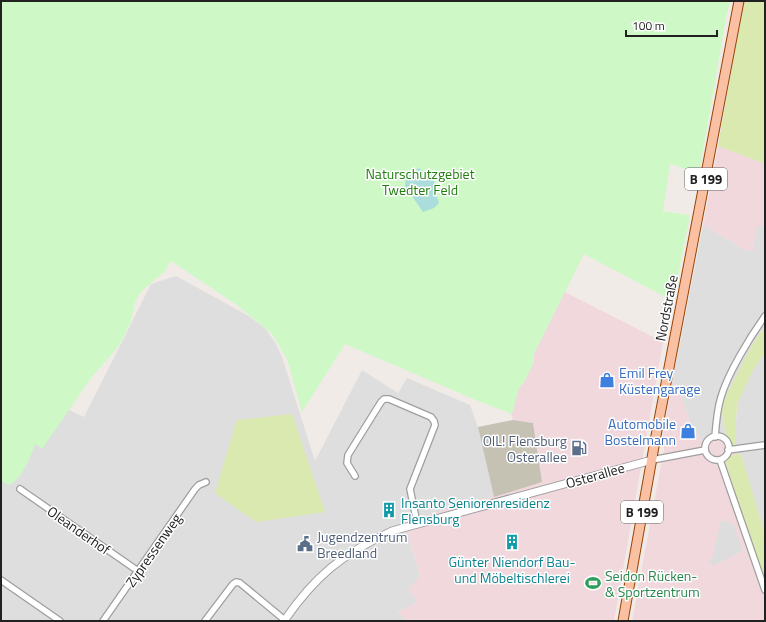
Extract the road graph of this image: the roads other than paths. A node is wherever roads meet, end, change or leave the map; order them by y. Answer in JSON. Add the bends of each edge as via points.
{"nodes":[{"id":1,"x":739,"y":1,"type":"edge"},
{"id":2,"x":765,"y":316,"type":"edge"},
{"id":3,"x":715,"y":436,"type":"junction"},
{"id":4,"x":765,"y":445,"type":"edge"},
{"id":5,"x":705,"y":450,"type":"junction"},
{"id":6,"x":728,"y":450,"type":"junction"},
{"id":7,"x":652,"y":460,"type":"junction"},
{"id":8,"x":720,"y":460,"type":"junction"},
{"id":9,"x":354,"y":476,"type":"dead end"},
{"id":10,"x":206,"y":482,"type":"dead end"},
{"id":11,"x":20,"y":489,"type":"dead end"},
{"id":12,"x":417,"y":523,"type":"junction"},
{"id":13,"x":138,"y":571,"type":"junction"},
{"id":14,"x":1,"y":580,"type":"edge"},
{"id":15,"x":765,"y":590,"type":"edge"},
{"id":16,"x":60,"y":621,"type":"edge"},
{"id":17,"x":103,"y":621,"type":"edge"},
{"id":18,"x":206,"y":621,"type":"edge"},
{"id":19,"x":285,"y":621,"type":"edge"},
{"id":20,"x":623,"y":621,"type":"edge"}],
"edges":[{"from":1,"to":7,"type":"main road","name":"Nordstraße","number":"B 199"},
{"from":2,"to":3,"type":"street","via":[[724,386]]},
{"from":3,"to":5,"type":"street","via":[[706,442]]},
{"from":3,"to":6,"type":"street","via":[[726,440]]},
{"from":4,"to":6,"type":"street"},
{"from":5,"to":7,"type":"street","name":"Osterallee"},
{"from":5,"to":8,"type":"street","via":[[708,457]]},
{"from":6,"to":8,"type":"street","via":[[726,456]]},
{"from":7,"to":12,"type":"street","name":"Osterallee"},
{"from":7,"to":20,"type":"main road","name":"Nordstraße","number":"B 199"},
{"from":8,"to":15,"type":"street"},
{"from":9,"to":12,"type":"street","via":[[347,463],[348,455],[381,402],[389,399],[431,417],[435,425],[410,489]]},
{"from":10,"to":13,"type":"street","name":"Zypressenweg","via":[[195,489]]},
{"from":11,"to":13,"type":"street","name":"Oleanderhof"},
{"from":12,"to":19,"type":"street","name":"Osterallee","via":[[374,539],[338,561],[310,587]]},
{"from":13,"to":17,"type":"street","name":"Zypressenweg"},
{"from":14,"to":16,"type":"street"},
{"from":18,"to":19,"type":"street","via":[[236,582]]}]}
